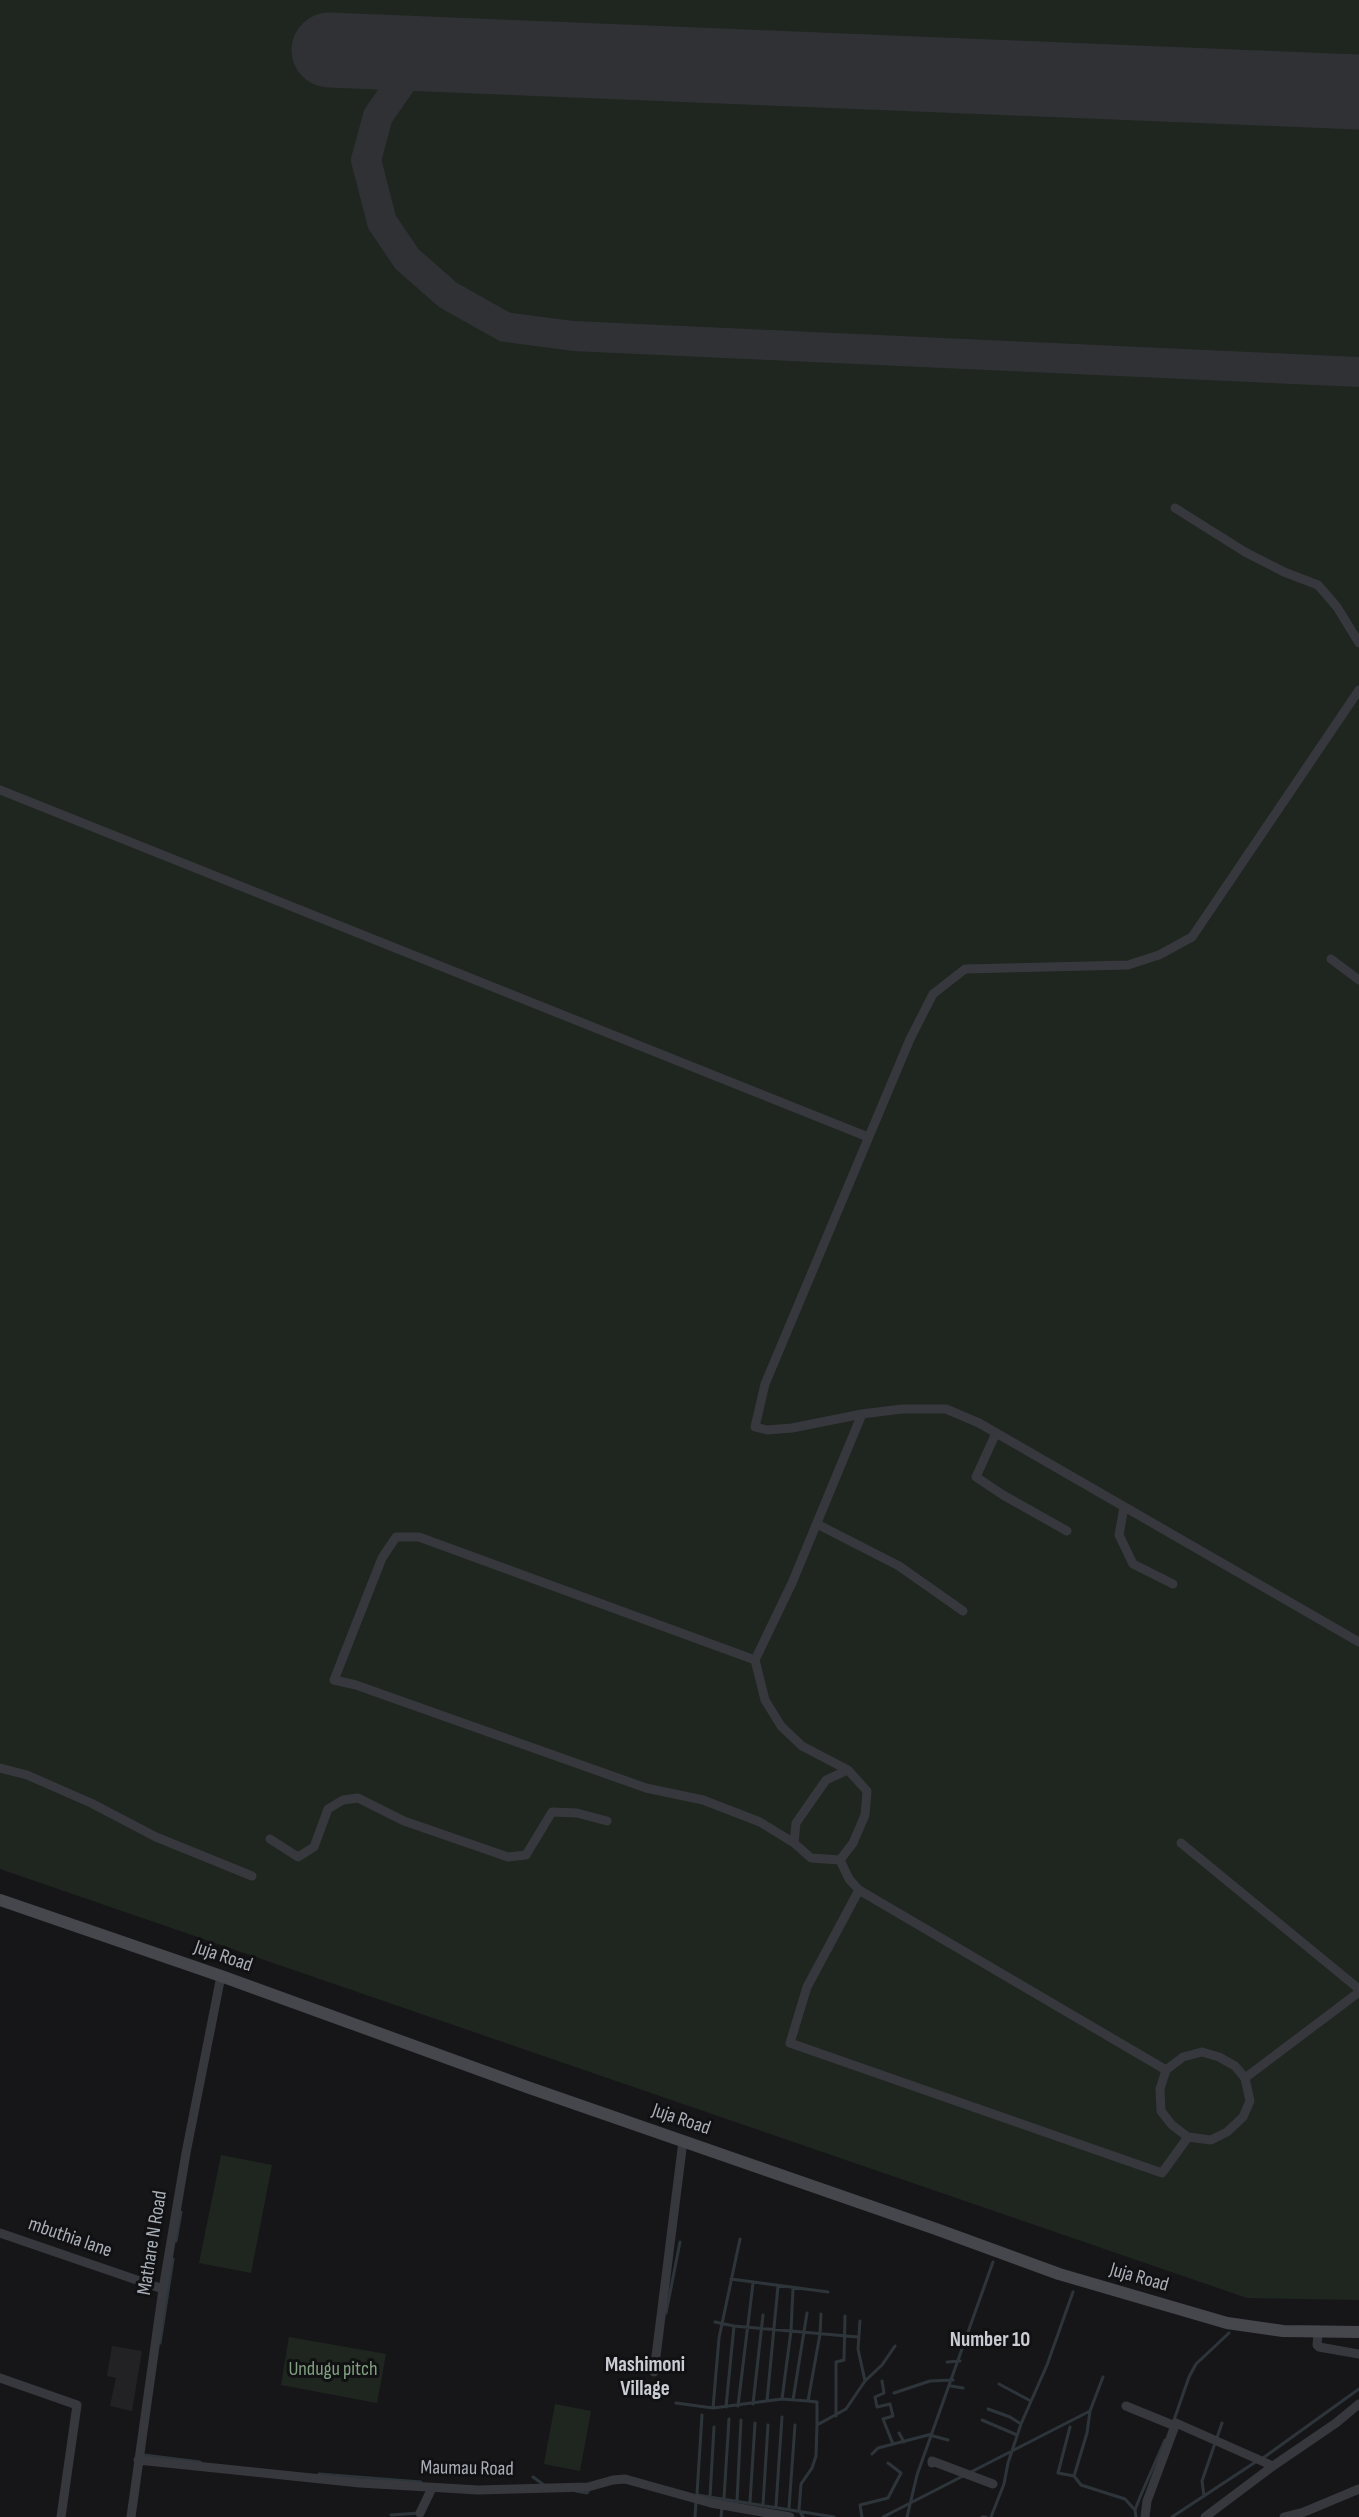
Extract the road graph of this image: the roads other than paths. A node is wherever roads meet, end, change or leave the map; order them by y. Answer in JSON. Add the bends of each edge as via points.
{"nodes":[{"id":1,"x":1175,"y":508,"type":"dead end"},
{"id":2,"x":1359,"y":643,"type":"edge"},
{"id":3,"x":1359,"y":690,"type":"edge"},
{"id":4,"x":0,"y":790,"type":"edge"},
{"id":5,"x":1331,"y":959,"type":"dead end"},
{"id":6,"x":1359,"y":980,"type":"edge"},
{"id":7,"x":868,"y":1137,"type":"junction"},
{"id":8,"x":862,"y":1414,"type":"junction"},
{"id":9,"x":996,"y":1432,"type":"junction"},
{"id":10,"x":1124,"y":1507,"type":"junction"},
{"id":11,"x":816,"y":1524,"type":"junction"},
{"id":12,"x":1067,"y":1531,"type":"dead end"},
{"id":13,"x":1173,"y":1584,"type":"dead end"},
{"id":14,"x":963,"y":1611,"type":"dead end"},
{"id":15,"x":1359,"y":1642,"type":"edge"},
{"id":16,"x":755,"y":1660,"type":"junction"},
{"id":17,"x":0,"y":1768,"type":"edge"},
{"id":18,"x":848,"y":1770,"type":"junction"},
{"id":19,"x":607,"y":1821,"type":"dead end"},
{"id":20,"x":270,"y":1839,"type":"dead end"},
{"id":21,"x":794,"y":1843,"type":"junction"},
{"id":22,"x":1181,"y":1843,"type":"dead end"},
{"id":23,"x":840,"y":1860,"type":"junction"},
{"id":24,"x":252,"y":1876,"type":"dead end"},
{"id":25,"x":859,"y":1890,"type":"junction"},
{"id":26,"x":0,"y":1900,"type":"edge"},
{"id":27,"x":221,"y":1976,"type":"junction"},
{"id":28,"x":1359,"y":1990,"type":"edge"},
{"id":29,"x":1166,"y":2070,"type":"junction"},
{"id":30,"x":1245,"y":2078,"type":"junction"},
{"id":31,"x":1188,"y":2137,"type":"junction"},
{"id":32,"x":683,"y":2142,"type":"junction"},
{"id":33,"x":0,"y":2233,"type":"edge"},
{"id":34,"x":163,"y":2289,"type":"junction"},
{"id":35,"x":1359,"y":2332,"type":"edge"},
{"id":36,"x":1318,"y":2333,"type":"junction"},
{"id":37,"x":1359,"y":2354,"type":"edge"},
{"id":38,"x":654,"y":2372,"type":"dead end"},
{"id":39,"x":0,"y":2378,"type":"edge"},
{"id":40,"x":1359,"y":2404,"type":"edge"},
{"id":41,"x":1126,"y":2406,"type":"dead end"},
{"id":42,"x":1175,"y":2426,"type":"junction"},
{"id":43,"x":138,"y":2460,"type":"junction"},
{"id":44,"x":932,"y":2463,"type":"dead end"},
{"id":45,"x":1273,"y":2466,"type":"junction"},
{"id":46,"x":993,"y":2484,"type":"dead end"},
{"id":47,"x":432,"y":2488,"type":"junction"},
{"id":48,"x":1359,"y":2489,"type":"edge"},
{"id":49,"x":420,"y":2513,"type":"dead end"},
{"id":50,"x":61,"y":2517,"type":"edge"},
{"id":51,"x":131,"y":2517,"type":"edge"},
{"id":52,"x":790,"y":2517,"type":"edge"},
{"id":53,"x":1145,"y":2517,"type":"edge"},
{"id":54,"x":1205,"y":2517,"type":"edge"},
{"id":55,"x":1284,"y":2517,"type":"edge"}],
"edges":[{"from":1,"to":2,"type":"street","via":[[1245,552],[1318,585]]},
{"from":3,"to":7,"type":"street","via":[[1192,937],[1159,956],[1128,965],[965,969],[933,994]]},
{"from":4,"to":7,"type":"street"},
{"from":5,"to":6,"type":"street"},
{"from":7,"to":8,"type":"street","via":[[765,1384],[755,1427],[792,1428]]},
{"from":8,"to":9,"type":"street","via":[[946,1409]]},
{"from":8,"to":11,"type":"street"},
{"from":9,"to":10,"type":"street"},
{"from":9,"to":12,"type":"street","via":[[976,1477]]},
{"from":10,"to":13,"type":"street","via":[[1119,1535],[1133,1564]]},
{"from":10,"to":15,"type":"street"},
{"from":11,"to":14,"type":"street","via":[[899,1566]]},
{"from":11,"to":16,"type":"street"},
{"from":16,"to":18,"type":"street","via":[[765,1700],[781,1726],[802,1746]]},
{"from":16,"to":21,"type":"street","via":[[419,1536],[396,1537],[382,1558],[334,1680],[646,1788],[703,1800],[760,1822]]},
{"from":17,"to":24,"type":"street","via":[[27,1775],[156,1837]]},
{"from":18,"to":21,"type":"street","via":[[826,1780],[796,1823]]},
{"from":18,"to":23,"type":"street","via":[[867,1791],[864,1815],[853,1843]]},
{"from":19,"to":20,"type":"street","via":[[577,1813],[552,1812],[526,1855],[508,1857],[404,1821],[358,1798],[343,1800],[328,1809],[314,1847],[298,1857]]},
{"from":21,"to":23,"type":"street","via":[[811,1858]]},
{"from":22,"to":28,"type":"street"},
{"from":23,"to":25,"type":"street"},
{"from":25,"to":29,"type":"street"},
{"from":25,"to":31,"type":"street","via":[[807,1987],[790,2043],[1162,2173]]},
{"from":26,"to":27,"type":"main road","name":"Juja Road"},
{"from":27,"to":32,"type":"main road","name":"Juja Road"},
{"from":27,"to":34,"type":"street","name":"Mathare N Road"},
{"from":28,"to":30,"type":"street"},
{"from":29,"to":30,"type":"street","via":[[1183,2057],[1202,2052],[1235,2066]]},
{"from":29,"to":31,"type":"street","via":[[1160,2089],[1161,2111]]},
{"from":30,"to":31,"type":"street","via":[[1250,2101],[1243,2117],[1211,2140]]},
{"from":32,"to":36,"type":"main road","name":"Juja Road","via":[[1111,2290],[1227,2323]]},
{"from":32,"to":38,"type":"street"},
{"from":33,"to":34,"type":"street","name":"mbuthia lane"},
{"from":34,"to":43,"type":"street","name":"Mathare N Road"},
{"from":35,"to":36,"type":"main road","name":"Juja Road"},
{"from":36,"to":37,"type":"street","via":[[1319,2347]]},
{"from":39,"to":50,"type":"street","via":[[78,2408]]},
{"from":40,"to":45,"type":"street"},
{"from":41,"to":42,"type":"street"},
{"from":42,"to":45,"type":"street","via":[[1176,2423]]},
{"from":42,"to":53,"type":"street","via":[[1147,2500]]},
{"from":43,"to":47,"type":"street","name":"Maumau Road"},
{"from":43,"to":51,"type":"street","name":"Mathare N Road"},
{"from":44,"to":46,"type":"street"},
{"from":45,"to":54,"type":"street"},
{"from":47,"to":49,"type":"street"},
{"from":47,"to":52,"type":"street","name":"Maumau Road","via":[[588,2487],[625,2479],[711,2503]]},
{"from":48,"to":55,"type":"street"}]}
